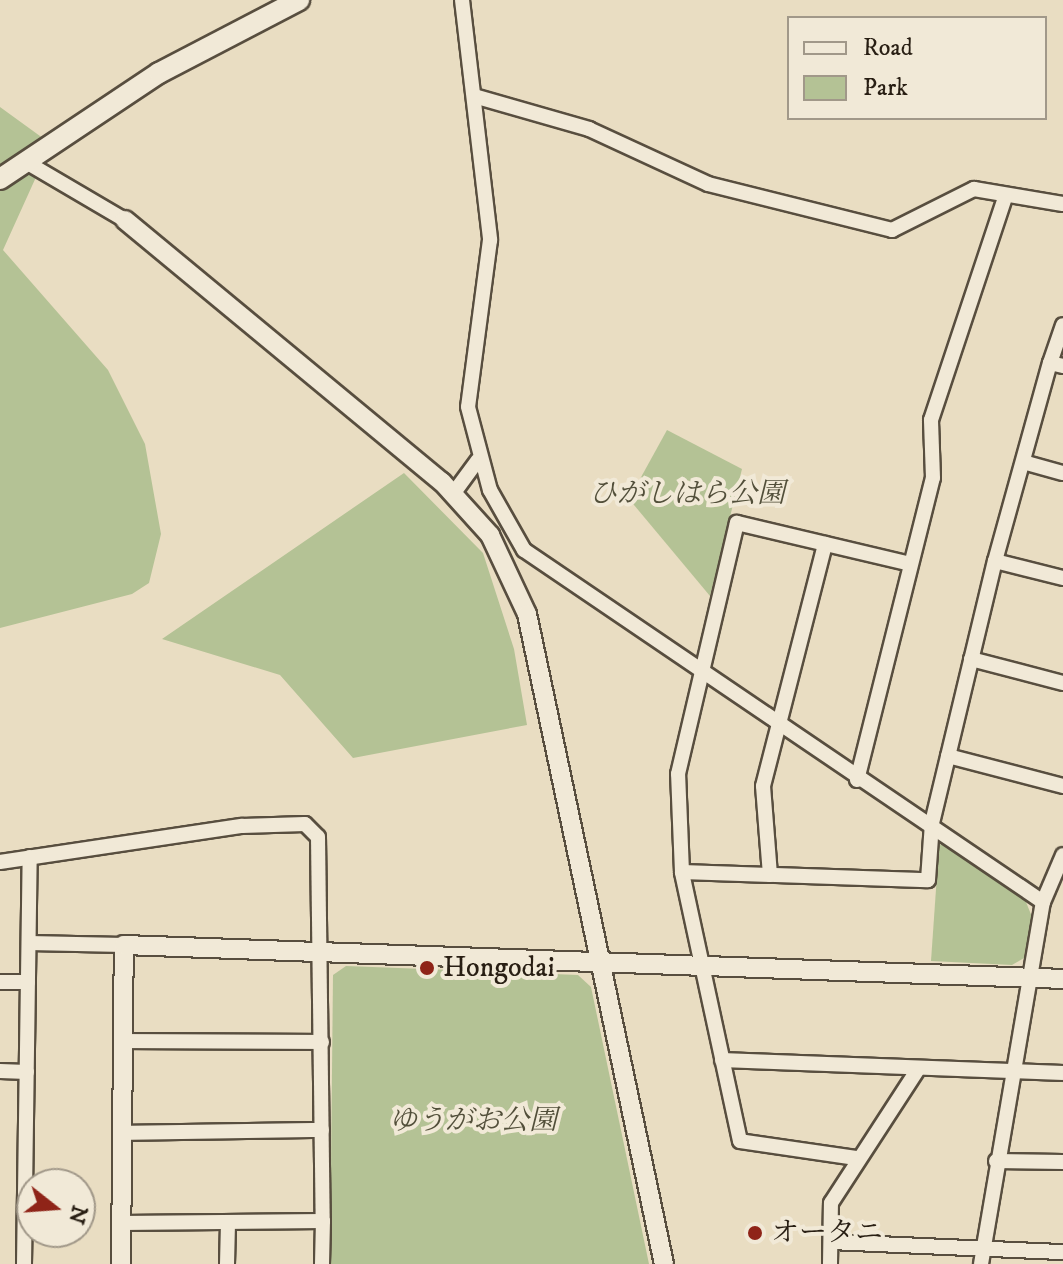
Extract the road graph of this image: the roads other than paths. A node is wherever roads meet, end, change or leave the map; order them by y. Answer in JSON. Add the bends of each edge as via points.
{"nodes":[{"id":1,"x":299,"y":0,"type":"edge"},
{"id":2,"x":462,"y":0,"type":"edge"},
{"id":3,"x":474,"y":96,"type":"junction"},
{"id":4,"x":26,"y":162,"type":"junction"},
{"id":5,"x":0,"y":179,"type":"edge"},
{"id":6,"x":1006,"y":195,"type":"junction"},
{"id":7,"x":1063,"y":204,"type":"edge"},
{"id":8,"x":125,"y":220,"type":"joint"},
{"id":9,"x":1063,"y":325,"type":"edge"},
{"id":10,"x":1056,"y":364,"type":"edge"},
{"id":11,"x":478,"y":460,"type":"junction"},
{"id":12,"x":1023,"y":462,"type":"junction"},
{"id":13,"x":1063,"y":473,"type":"edge"},
{"id":14,"x":453,"y":494,"type":"junction"},
{"id":15,"x":825,"y":544,"type":"junction"},
{"id":16,"x":995,"y":561,"type":"junction"},
{"id":17,"x":910,"y":564,"type":"junction"},
{"id":18,"x":1063,"y":578,"type":"edge"},
{"id":19,"x":971,"y":659,"type":"junction"},
{"id":20,"x":701,"y":668,"type":"junction"},
{"id":21,"x":1063,"y":683,"type":"edge"},
{"id":22,"x":778,"y":723,"type":"junction"},
{"id":23,"x":948,"y":756,"type":"junction"},
{"id":24,"x":857,"y":780,"type":"junction"},
{"id":25,"x":1063,"y":786,"type":"edge"},
{"id":26,"x":932,"y":823,"type":"junction"},
{"id":27,"x":1063,"y":855,"type":"edge"},
{"id":28,"x":30,"y":857,"type":"junction"},
{"id":29,"x":0,"y":862,"type":"edge"},
{"id":30,"x":682,"y":872,"type":"junction"},
{"id":31,"x":770,"y":875,"type":"junction"},
{"id":32,"x":1056,"y":886,"type":"edge"},
{"id":33,"x":1043,"y":902,"type":"junction"},
{"id":34,"x":29,"y":943,"type":"junction"},
{"id":35,"x":124,"y":945,"type":"junction"},
{"id":36,"x":322,"y":949,"type":"junction"},
{"id":37,"x":601,"y":960,"type":"junction"},
{"id":38,"x":700,"y":965,"type":"junction"},
{"id":39,"x":1029,"y":978,"type":"junction"},
{"id":40,"x":1063,"y":979,"type":"edge"},
{"id":41,"x":0,"y":982,"type":"edge"},
{"id":42,"x":28,"y":982,"type":"junction"},
{"id":43,"x":125,"y":1041,"type":"junction"},
{"id":44,"x":322,"y":1042,"type":"junction"},
{"id":45,"x":722,"y":1060,"type":"junction"},
{"id":46,"x":918,"y":1069,"type":"junction"},
{"id":47,"x":0,"y":1071,"type":"edge"},
{"id":48,"x":27,"y":1072,"type":"junction"},
{"id":49,"x":1010,"y":1072,"type":"junction"},
{"id":50,"x":1063,"y":1073,"type":"edge"},
{"id":51,"x":322,"y":1130,"type":"junction"},
{"id":52,"x":123,"y":1133,"type":"junction"},
{"id":53,"x":856,"y":1158,"type":"junction"},
{"id":54,"x":996,"y":1161,"type":"junction"},
{"id":55,"x":1063,"y":1162,"type":"edge"},
{"id":56,"x":323,"y":1221,"type":"junction"},
{"id":57,"x":228,"y":1222,"type":"junction"},
{"id":58,"x":122,"y":1223,"type":"junction"},
{"id":59,"x":831,"y":1242,"type":"junction"},
{"id":60,"x":1063,"y":1252,"type":"edge"},
{"id":61,"x":982,"y":1257,"type":"edge"},
{"id":62,"x":24,"y":1264,"type":"edge"},
{"id":63,"x":121,"y":1264,"type":"edge"},
{"id":64,"x":227,"y":1264,"type":"edge"},
{"id":65,"x":322,"y":1264,"type":"edge"},
{"id":66,"x":664,"y":1264,"type":"edge"},
{"id":67,"x":830,"y":1264,"type":"edge"}],
"edges":[{"from":1,"to":4,"type":"main road","via":[[159,73]]},
{"from":2,"to":3,"type":"street"},
{"from":3,"to":6,"type":"street","via":[[589,129],[708,184],[892,230],[974,189]]},
{"from":3,"to":11,"type":"street","via":[[490,240],[470,373]]},
{"from":4,"to":5,"type":"main road"},
{"from":4,"to":8,"type":"street"},
{"from":6,"to":7,"type":"street"},
{"from":6,"to":17,"type":"street","via":[[931,420],[933,478]]},
{"from":8,"to":14,"type":"street"},
{"from":9,"to":10,"type":"street"},
{"from":10,"to":12,"type":"street"},
{"from":11,"to":14,"type":"street"},
{"from":11,"to":20,"type":"street","via":[[524,550]]},
{"from":12,"to":13,"type":"street"},
{"from":12,"to":16,"type":"street"},
{"from":14,"to":37,"type":"street","via":[[490,535],[527,614]]},
{"from":15,"to":17,"type":"street"},
{"from":15,"to":20,"type":"street","via":[[737,523]]},
{"from":15,"to":22,"type":"street"},
{"from":16,"to":18,"type":"street"},
{"from":16,"to":19,"type":"street"},
{"from":17,"to":24,"type":"street"},
{"from":19,"to":21,"type":"street"},
{"from":19,"to":23,"type":"street"},
{"from":20,"to":22,"type":"street"},
{"from":20,"to":30,"type":"street","via":[[678,774]]},
{"from":22,"to":24,"type":"street"},
{"from":22,"to":31,"type":"street","via":[[763,786]]},
{"from":23,"to":25,"type":"street"},
{"from":23,"to":26,"type":"street"},
{"from":24,"to":26,"type":"street"},
{"from":26,"to":31,"type":"street","via":[[928,880]]},
{"from":26,"to":33,"type":"street"},
{"from":27,"to":32,"type":"street"},
{"from":28,"to":29,"type":"street"},
{"from":28,"to":34,"type":"street"},
{"from":28,"to":36,"type":"street","via":[[305,824],[318,837]]},
{"from":30,"to":31,"type":"street"},
{"from":30,"to":38,"type":"street"},
{"from":32,"to":33,"type":"street"},
{"from":33,"to":39,"type":"street"},
{"from":34,"to":35,"type":"street"},
{"from":34,"to":42,"type":"street"},
{"from":35,"to":36,"type":"street"},
{"from":35,"to":43,"type":"street"},
{"from":36,"to":37,"type":"street"},
{"from":36,"to":44,"type":"street"},
{"from":37,"to":38,"type":"street"},
{"from":37,"to":66,"type":"street"},
{"from":38,"to":39,"type":"street"},
{"from":38,"to":45,"type":"street"},
{"from":39,"to":40,"type":"street"},
{"from":39,"to":49,"type":"street"},
{"from":41,"to":42,"type":"street"},
{"from":42,"to":48,"type":"street"},
{"from":43,"to":44,"type":"street"},
{"from":43,"to":52,"type":"street"},
{"from":44,"to":51,"type":"street"},
{"from":45,"to":46,"type":"street"},
{"from":45,"to":53,"type":"street","via":[[740,1141]]},
{"from":46,"to":49,"type":"street"},
{"from":46,"to":53,"type":"street"},
{"from":47,"to":48,"type":"street"},
{"from":48,"to":62,"type":"street"},
{"from":49,"to":50,"type":"street"},
{"from":49,"to":54,"type":"street"},
{"from":51,"to":52,"type":"street"},
{"from":51,"to":56,"type":"street"},
{"from":52,"to":58,"type":"street"},
{"from":53,"to":59,"type":"street","via":[[831,1203]]},
{"from":54,"to":55,"type":"street"},
{"from":54,"to":61,"type":"street"},
{"from":56,"to":57,"type":"street"},
{"from":56,"to":65,"type":"street"},
{"from":57,"to":58,"type":"street"},
{"from":57,"to":64,"type":"street"},
{"from":58,"to":63,"type":"street"},
{"from":59,"to":61,"type":"street"},
{"from":59,"to":67,"type":"street"},
{"from":60,"to":61,"type":"street"}]}
